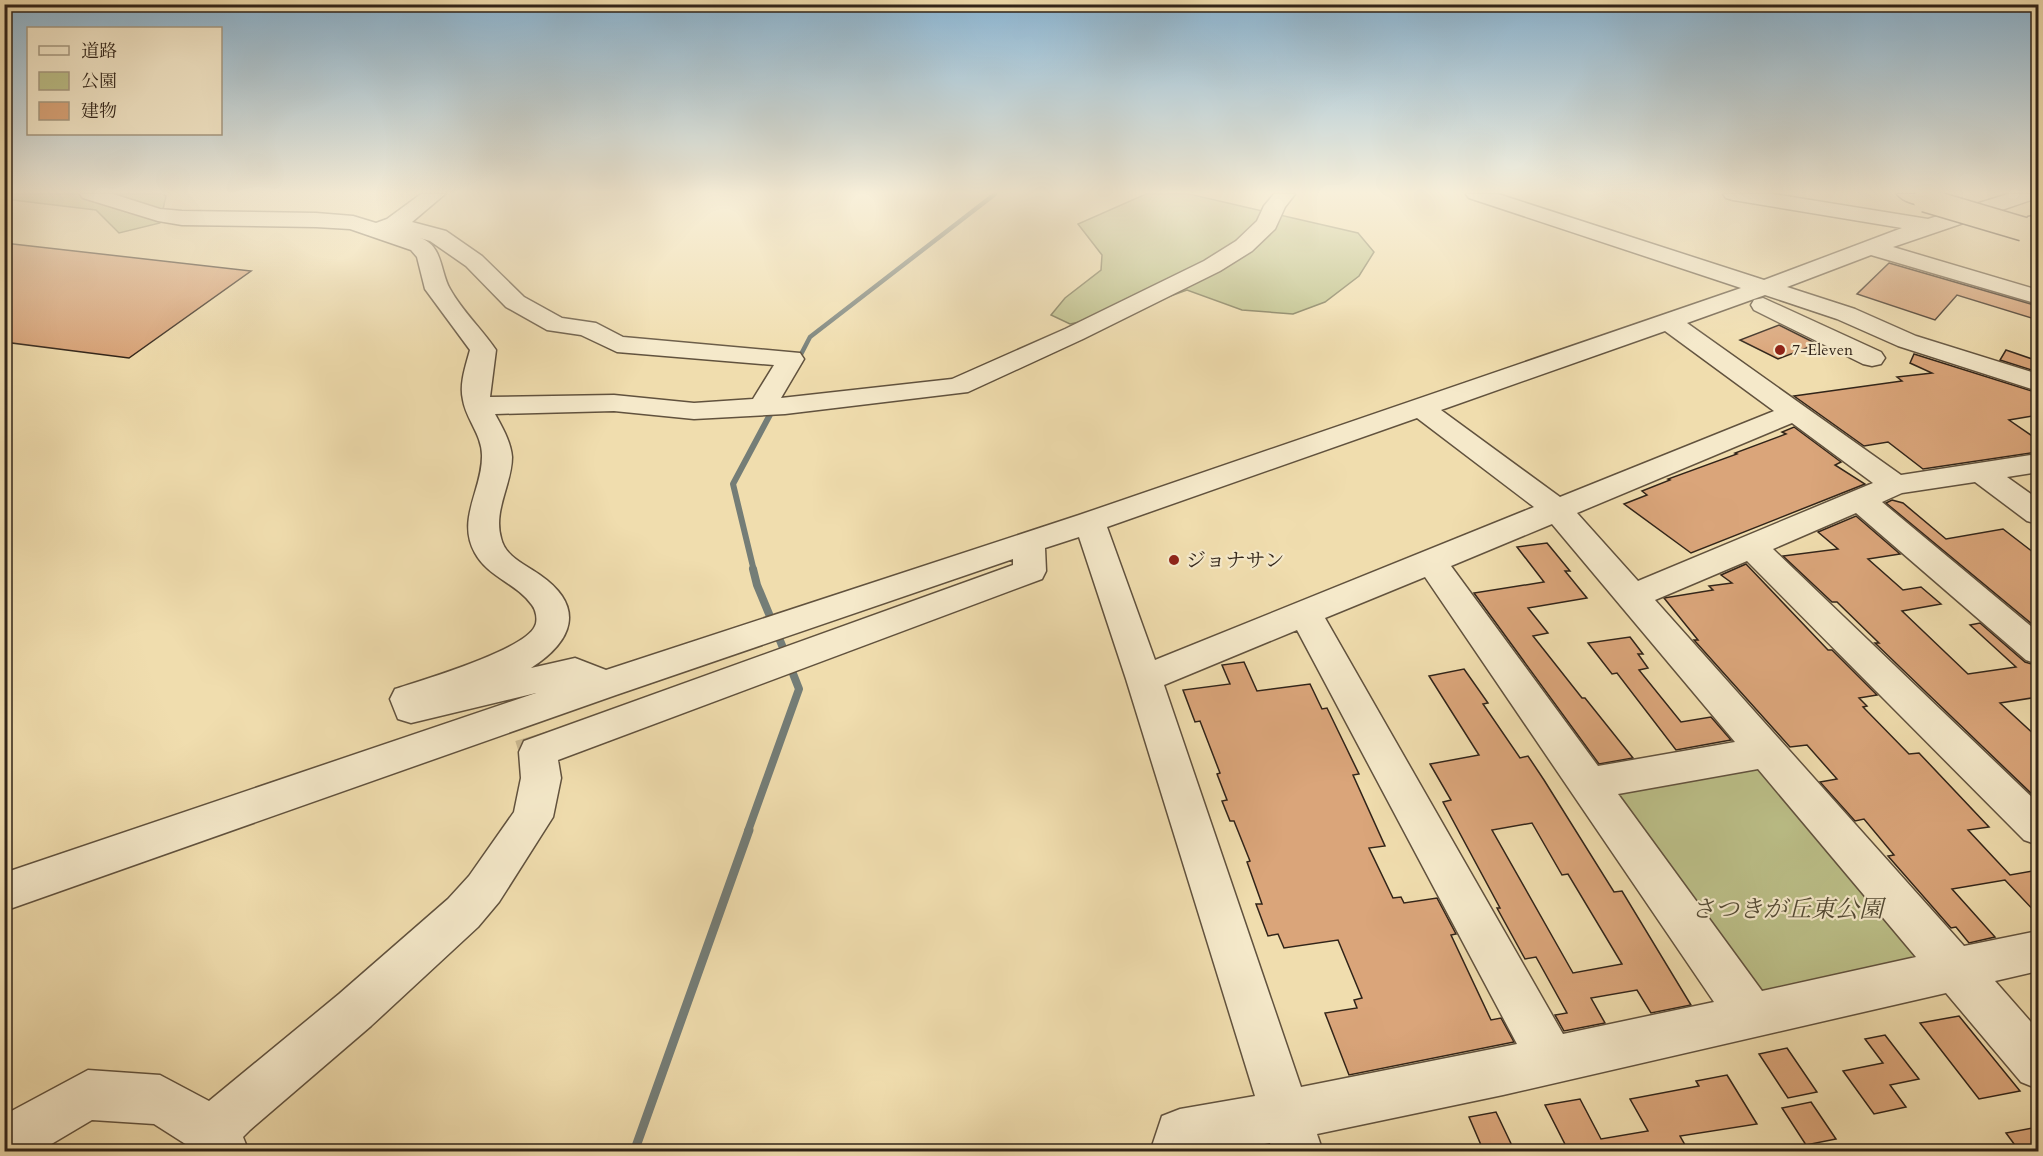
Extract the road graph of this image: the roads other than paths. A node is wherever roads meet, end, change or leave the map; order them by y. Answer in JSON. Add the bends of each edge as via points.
{"nodes":[{"id":1,"x":421,"y":248,"type":"edge"},
{"id":2,"x":455,"y":248,"type":"edge"},
{"id":3,"x":1241,"y":248,"type":"edge"},
{"id":4,"x":1628,"y":248,"type":"edge"},
{"id":5,"x":1870,"y":248,"type":"joint"},
{"id":6,"x":1753,"y":292,"type":"junction"},
{"id":7,"x":2038,"y":297,"type":"edge"},
{"id":8,"x":1668,"y":321,"type":"junction"},
{"id":9,"x":1872,"y":358,"type":"dead end"},
{"id":10,"x":2038,"y":382,"type":"edge"},
{"id":11,"x":479,"y":406,"type":"junction"},
{"id":12,"x":773,"y":407,"type":"junction"},
{"id":13,"x":1421,"y":408,"type":"junction"},
{"id":14,"x":1795,"y":412,"type":"junction"},
{"id":15,"x":2038,"y":463,"type":"edge"},
{"id":16,"x":1981,"y":472,"type":"junction"},
{"id":17,"x":1895,"y":485,"type":"junction"},
{"id":18,"x":1860,"y":500,"type":"junction"},
{"id":19,"x":1557,"y":510,"type":"junction"},
{"id":20,"x":2038,"y":514,"type":"edge"},
{"id":21,"x":1090,"y":522,"type":"junction"},
{"id":22,"x":1029,"y":543,"type":"junction"},
{"id":23,"x":1752,"y":547,"type":"junction"},
{"id":24,"x":1431,"y":561,"type":"junction"},
{"id":25,"x":1632,"y":597,"type":"junction"},
{"id":26,"x":1305,"y":613,"type":"junction"},
{"id":27,"x":2038,"y":651,"type":"edge"},
{"id":28,"x":1144,"y":679,"type":"junction"},
{"id":29,"x":603,"y":685,"type":"junction"},
{"id":30,"x":1767,"y":752,"type":"junction"},
{"id":31,"x":1587,"y":784,"type":"junction"},
{"id":32,"x":2038,"y":828,"type":"edge"},
{"id":33,"x":4,"y":892,"type":"edge"},
{"id":34,"x":2038,"y":951,"type":"edge"},
{"id":35,"x":1957,"y":969,"type":"junction"},
{"id":36,"x":1750,"y":1014,"type":"junction"},
{"id":37,"x":1551,"y":1060,"type":"junction"},
{"id":38,"x":2038,"y":1065,"type":"edge"},
{"id":39,"x":1292,"y":1134,"type":"edge"},
{"id":40,"x":220,"y":1142,"type":"edge"},
{"id":41,"x":4,"y":1143,"type":"edge"},
{"id":42,"x":1175,"y":1152,"type":"edge"}],
"edges":[{"from":1,"to":11,"type":"street","via":[[428,257],[437,289],[483,350],[476,397]]},
{"from":2,"to":12,"type":"street","via":[[515,302],[556,325],[587,328],[617,344],[791,359]]},
{"from":3,"to":12,"type":"street","via":[[1074,334],[958,386]]},
{"from":4,"to":6,"type":"street"},
{"from":5,"to":6,"type":"street"},
{"from":5,"to":7,"type":"street"},
{"from":6,"to":8,"type":"street"},
{"from":6,"to":9,"type":"street"},
{"from":6,"to":10,"type":"street","via":[[1846,314],[1907,341]]},
{"from":8,"to":13,"type":"street"},
{"from":8,"to":14,"type":"street"},
{"from":11,"to":12,"type":"street","via":[[614,403],[694,411]]},
{"from":11,"to":29,"type":"street","via":[[498,456],[483,525],[485,542],[496,559],[538,590],[549,603],[555,621],[552,632],[516,669],[408,699],[411,709],[575,671]]},
{"from":13,"to":19,"type":"street"},
{"from":13,"to":21,"type":"street"},
{"from":14,"to":17,"type":"street"},
{"from":14,"to":19,"type":"street"},
{"from":15,"to":16,"type":"street"},
{"from":16,"to":17,"type":"street"},
{"from":16,"to":20,"type":"street"},
{"from":17,"to":18,"type":"street"},
{"from":18,"to":23,"type":"street"},
{"from":18,"to":27,"type":"street"},
{"from":19,"to":24,"type":"street"},
{"from":19,"to":25,"type":"street"},
{"from":21,"to":22,"type":"street"},
{"from":21,"to":28,"type":"street"},
{"from":22,"to":29,"type":"street"},
{"from":22,"to":40,"type":"street","via":[[1030,571],[538,752],[541,778],[532,818],[484,889],[355,1010],[232,1112]]},
{"from":23,"to":25,"type":"street"},
{"from":23,"to":32,"type":"street"},
{"from":24,"to":26,"type":"street"},
{"from":24,"to":31,"type":"street"},
{"from":25,"to":30,"type":"street"},
{"from":26,"to":28,"type":"street"},
{"from":26,"to":37,"type":"street"},
{"from":28,"to":39,"type":"street"},
{"from":29,"to":33,"type":"street"},
{"from":30,"to":31,"type":"street"},
{"from":30,"to":35,"type":"street"},
{"from":31,"to":36,"type":"street"},
{"from":34,"to":35,"type":"street"},
{"from":35,"to":36,"type":"street"},
{"from":35,"to":38,"type":"street"},
{"from":36,"to":37,"type":"street"},
{"from":37,"to":39,"type":"street"},
{"from":39,"to":42,"type":"street","via":[[1180,1134]]},
{"from":40,"to":41,"type":"street","via":[[160,1100],[88,1095]]}]}
